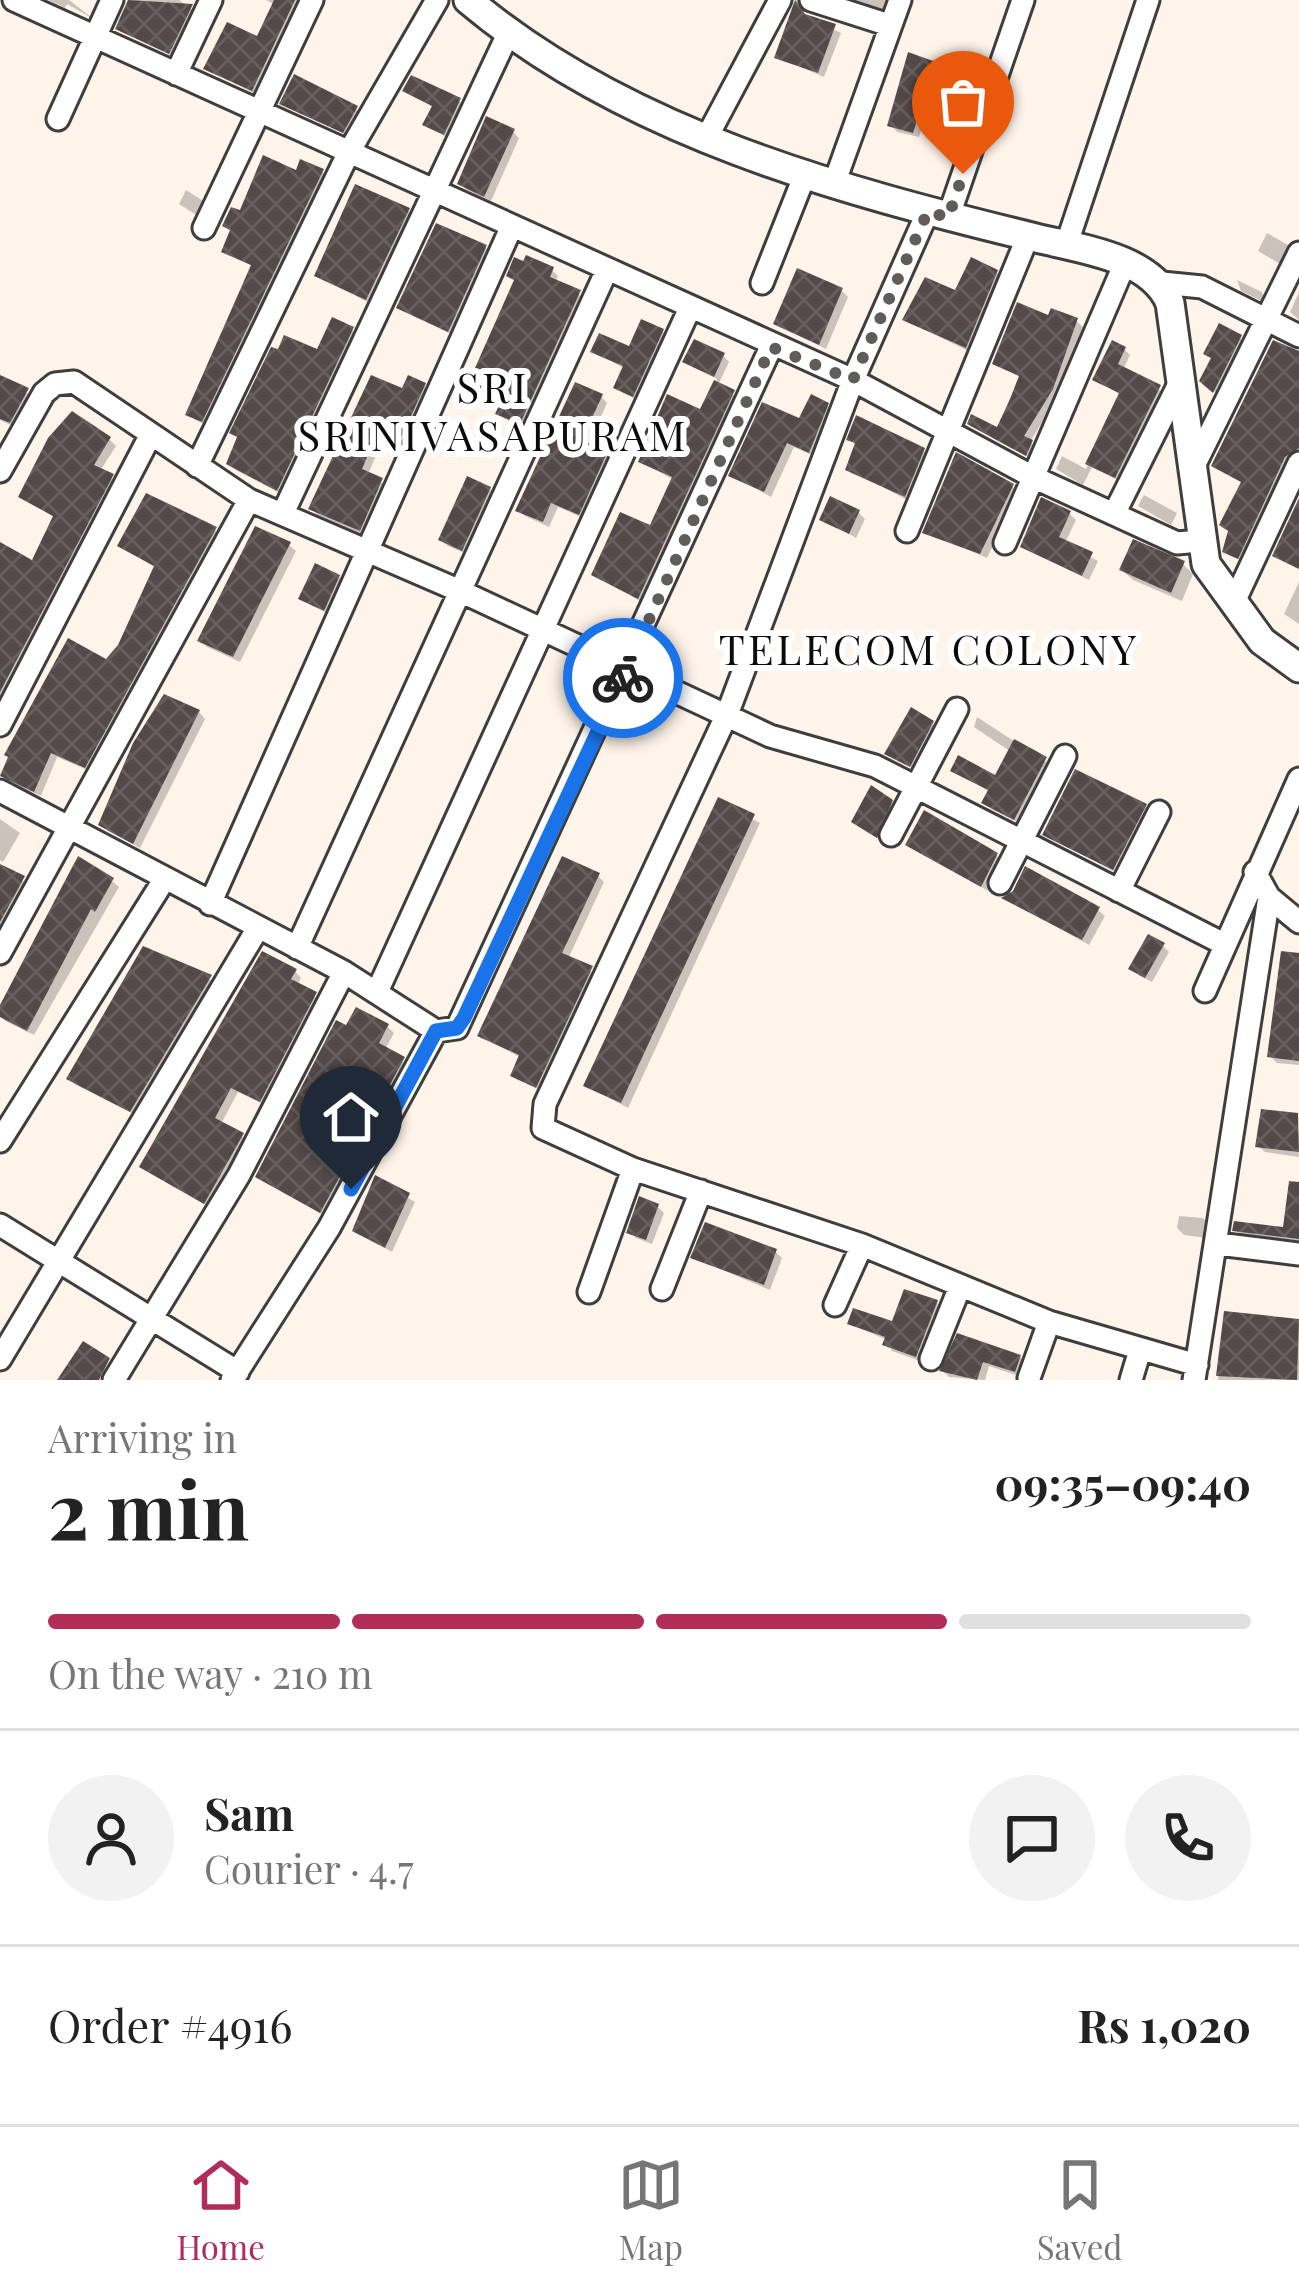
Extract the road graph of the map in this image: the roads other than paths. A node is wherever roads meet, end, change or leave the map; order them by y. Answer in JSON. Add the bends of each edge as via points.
{"nodes":[{"id":1,"x":14,"y":0,"type":"edge"},
{"id":2,"x":112,"y":0,"type":"edge"},
{"id":3,"x":211,"y":0,"type":"edge"},
{"id":4,"x":312,"y":0,"type":"edge"},
{"id":5,"x":437,"y":0,"type":"edge"},
{"id":6,"x":468,"y":0,"type":"edge"},
{"id":7,"x":780,"y":0,"type":"edge"},
{"id":8,"x":811,"y":0,"type":"edge"},
{"id":9,"x":900,"y":0,"type":"edge"},
{"id":10,"x":1023,"y":0,"type":"edge"},
{"id":11,"x":1148,"y":0,"type":"edge"},
{"id":12,"x":889,"y":25,"type":"junction"},
{"id":13,"x":508,"y":34,"type":"junction"},
{"id":14,"x":94,"y":36,"type":"junction"},
{"id":15,"x":176,"y":74,"type":"junction"},
{"id":16,"x":260,"y":110,"type":"junction"},
{"id":17,"x":58,"y":118,"type":"dead end"},
{"id":18,"x":706,"y":137,"type":"junction"},
{"id":19,"x":349,"y":152,"type":"junction"},
{"id":20,"x":806,"y":172,"type":"junction"},
{"id":21,"x":835,"y":182,"type":"junction"},
{"id":22,"x":432,"y":192,"type":"junction"},
{"id":23,"x":938,"y":214,"type":"junction"},
{"id":24,"x":204,"y":228,"type":"dead end"},
{"id":25,"x":511,"y":228,"type":"junction"},
{"id":26,"x":1028,"y":236,"type":"junction"},
{"id":27,"x":1066,"y":246,"type":"junction"},
{"id":28,"x":1299,"y":253,"type":"edge"},
{"id":29,"x":1125,"y":262,"type":"junction"},
{"id":30,"x":606,"y":272,"type":"junction"},
{"id":31,"x":762,"y":283,"type":"dead end"},
{"id":32,"x":1162,"y":284,"type":"junction"},
{"id":33,"x":689,"y":310,"type":"junction"},
{"id":34,"x":1264,"y":319,"type":"junction"},
{"id":35,"x":1299,"y":336,"type":"edge"},
{"id":36,"x":771,"y":347,"type":"junction"},
{"id":37,"x":853,"y":380,"type":"junction"},
{"id":38,"x":1178,"y":386,"type":"junction"},
{"id":39,"x":945,"y":429,"type":"junction"},
{"id":40,"x":150,"y":436,"type":"junction"},
{"id":41,"x":1299,"y":463,"type":"edge"},
{"id":42,"x":197,"y":466,"type":"junction"},
{"id":43,"x":0,"y":471,"type":"edge"},
{"id":44,"x":1190,"y":476,"type":"junction"},
{"id":45,"x":1033,"y":477,"type":"junction"},
{"id":46,"x":249,"y":500,"type":"junction"},
{"id":47,"x":284,"y":511,"type":"junction"},
{"id":48,"x":1114,"y":514,"type":"junction"},
{"id":49,"x":907,"y":531,"type":"dead end"},
{"id":50,"x":1200,"y":541,"type":"junction"},
{"id":51,"x":1006,"y":543,"type":"dead end"},
{"id":52,"x":368,"y":554,"type":"junction"},
{"id":53,"x":460,"y":591,"type":"junction"},
{"id":54,"x":1233,"y":604,"type":"junction"},
{"id":55,"x":539,"y":631,"type":"junction"},
{"id":56,"x":1298,"y":663,"type":"edge"},
{"id":57,"x":627,"y":668,"type":"junction"},
{"id":58,"x":957,"y":709,"type":"dead end"},
{"id":59,"x":728,"y":712,"type":"junction"},
{"id":60,"x":0,"y":725,"type":"edge"},
{"id":61,"x":1065,"y":756,"type":"dead end"},
{"id":62,"x":1299,"y":778,"type":"edge"},
{"id":63,"x":916,"y":787,"type":"junction"},
{"id":64,"x":0,"y":791,"type":"edge"},
{"id":65,"x":1159,"y":812,"type":"dead end"},
{"id":66,"x":70,"y":830,"type":"junction"},
{"id":67,"x":891,"y":835,"type":"dead end"},
{"id":68,"x":1021,"y":841,"type":"junction"},
{"id":69,"x":1256,"y":872,"type":"junction"},
{"id":70,"x":164,"y":880,"type":"junction"},
{"id":71,"x":1000,"y":883,"type":"dead end"},
{"id":72,"x":1119,"y":891,"type":"junction"},
{"id":73,"x":1269,"y":897,"type":"junction"},
{"id":74,"x":210,"y":904,"type":"junction"},
{"id":75,"x":1299,"y":922,"type":"edge"},
{"id":76,"x":258,"y":928,"type":"junction"},
{"id":77,"x":1222,"y":943,"type":"junction"},
{"id":78,"x":297,"y":948,"type":"junction"},
{"id":79,"x":0,"y":953,"type":"edge"},
{"id":80,"x":344,"y":972,"type":"junction"},
{"id":81,"x":1204,"y":991,"type":"dead end"},
{"id":82,"x":376,"y":992,"type":"junction"},
{"id":83,"x":436,"y":1031,"type":"junction"},
{"id":84,"x":0,"y":1141,"type":"edge"},
{"id":85,"x":632,"y":1169,"type":"junction"},
{"id":86,"x":701,"y":1191,"type":"junction"},
{"id":87,"x":0,"y":1225,"type":"edge"},
{"id":88,"x":1218,"y":1244,"type":"junction"},
{"id":89,"x":862,"y":1245,"type":"junction"},
{"id":90,"x":1299,"y":1254,"type":"edge"},
{"id":91,"x":60,"y":1266,"type":"junction"},
{"id":92,"x":662,"y":1289,"type":"dead end"},
{"id":93,"x":959,"y":1289,"type":"junction"},
{"id":94,"x":589,"y":1292,"type":"dead end"},
{"id":95,"x":835,"y":1305,"type":"dead end"},
{"id":96,"x":153,"y":1319,"type":"junction"},
{"id":97,"x":1049,"y":1322,"type":"junction"},
{"id":98,"x":1140,"y":1350,"type":"junction"},
{"id":99,"x":931,"y":1359,"type":"dead end"},
{"id":100,"x":0,"y":1360,"type":"edge"},
{"id":101,"x":1195,"y":1372,"type":"edge"},
{"id":102,"x":235,"y":1376,"type":"edge"},
{"id":103,"x":1029,"y":1378,"type":"edge"},
{"id":104,"x":114,"y":1380,"type":"edge"},
{"id":105,"x":1131,"y":1380,"type":"edge"}],
"edges":[{"from":1,"to":14,"type":"street"},
{"from":2,"to":14,"type":"street"},
{"from":3,"to":15,"type":"street"},
{"from":4,"to":16,"type":"street"},
{"from":5,"to":19,"type":"street"},
{"from":6,"to":13,"type":"street"},
{"from":7,"to":18,"type":"street"},
{"from":8,"to":12,"type":"street"},
{"from":9,"to":12,"type":"street"},
{"from":10,"to":23,"type":"street"},
{"from":11,"to":27,"type":"street"},
{"from":12,"to":21,"type":"street"},
{"from":13,"to":18,"type":"street","via":[[585,83]]},
{"from":13,"to":22,"type":"street"},
{"from":14,"to":15,"type":"street"},
{"from":14,"to":17,"type":"street"},
{"from":15,"to":16,"type":"street"},
{"from":16,"to":19,"type":"street"},
{"from":16,"to":24,"type":"street"},
{"from":18,"to":20,"type":"street"},
{"from":19,"to":22,"type":"street"},
{"from":19,"to":42,"type":"street"},
{"from":20,"to":21,"type":"street"},
{"from":20,"to":31,"type":"street"},
{"from":21,"to":23,"type":"street"},
{"from":22,"to":25,"type":"street"},
{"from":22,"to":47,"type":"street"},
{"from":23,"to":26,"type":"street"},
{"from":23,"to":37,"type":"street"},
{"from":25,"to":30,"type":"street"},
{"from":25,"to":52,"type":"street"},
{"from":26,"to":27,"type":"street"},
{"from":26,"to":39,"type":"street"},
{"from":27,"to":29,"type":"street"},
{"from":28,"to":34,"type":"street"},
{"from":29,"to":32,"type":"street"},
{"from":29,"to":45,"type":"street"},
{"from":30,"to":33,"type":"street"},
{"from":30,"to":53,"type":"street"},
{"from":32,"to":34,"type":"street","via":[[1202,287]]},
{"from":32,"to":38,"type":"street"},
{"from":33,"to":36,"type":"street"},
{"from":33,"to":55,"type":"street"},
{"from":34,"to":35,"type":"street"},
{"from":34,"to":44,"type":"street"},
{"from":36,"to":37,"type":"street"},
{"from":36,"to":57,"type":"street"},
{"from":37,"to":39,"type":"street"},
{"from":37,"to":59,"type":"street"},
{"from":38,"to":44,"type":"street"},
{"from":38,"to":48,"type":"street"},
{"from":39,"to":45,"type":"street"},
{"from":39,"to":49,"type":"street"},
{"from":40,"to":42,"type":"street"},
{"from":40,"to":43,"type":"street","via":[[91,389],[55,384]]},
{"from":40,"to":60,"type":"street"},
{"from":41,"to":54,"type":"street"},
{"from":42,"to":46,"type":"street"},
{"from":44,"to":50,"type":"street"},
{"from":45,"to":48,"type":"street"},
{"from":45,"to":51,"type":"street"},
{"from":46,"to":47,"type":"street"},
{"from":46,"to":66,"type":"street"},
{"from":47,"to":52,"type":"street"},
{"from":48,"to":50,"type":"street","via":[[1177,543]]},
{"from":50,"to":54,"type":"street"},
{"from":52,"to":53,"type":"street"},
{"from":52,"to":74,"type":"street"},
{"from":53,"to":55,"type":"street"},
{"from":53,"to":78,"type":"street"},
{"from":54,"to":56,"type":"street","via":[[1262,641]]},
{"from":55,"to":57,"type":"street"},
{"from":55,"to":82,"type":"street"},
{"from":57,"to":59,"type":"street"},
{"from":57,"to":83,"type":"street","via":[[464,1018],[457,1028]]},
{"from":58,"to":63,"type":"street"},
{"from":59,"to":63,"type":"street","via":[[770,736],[875,766]]},
{"from":59,"to":85,"type":"street","via":[[542,1117],[553,1137]]},
{"from":61,"to":68,"type":"street"},
{"from":62,"to":69,"type":"street"},
{"from":63,"to":67,"type":"street"},
{"from":63,"to":68,"type":"street"},
{"from":64,"to":66,"type":"street"},
{"from":65,"to":72,"type":"street"},
{"from":66,"to":70,"type":"street"},
{"from":66,"to":79,"type":"street"},
{"from":68,"to":71,"type":"street"},
{"from":68,"to":72,"type":"street"},
{"from":69,"to":73,"type":"street"},
{"from":69,"to":77,"type":"street"},
{"from":70,"to":74,"type":"street"},
{"from":70,"to":84,"type":"street"},
{"from":72,"to":77,"type":"street"},
{"from":73,"to":75,"type":"street"},
{"from":73,"to":88,"type":"street"},
{"from":74,"to":76,"type":"street"},
{"from":76,"to":78,"type":"street"},
{"from":76,"to":91,"type":"street"},
{"from":77,"to":81,"type":"street"},
{"from":78,"to":80,"type":"street"},
{"from":80,"to":82,"type":"street"},
{"from":80,"to":96,"type":"street"},
{"from":82,"to":83,"type":"street"},
{"from":83,"to":102,"type":"street","via":[[329,1228]]},
{"from":85,"to":86,"type":"street"},
{"from":85,"to":94,"type":"street"},
{"from":86,"to":89,"type":"street"},
{"from":86,"to":92,"type":"street"},
{"from":87,"to":91,"type":"street"},
{"from":88,"to":90,"type":"street"},
{"from":88,"to":101,"type":"street"},
{"from":89,"to":93,"type":"street"},
{"from":89,"to":95,"type":"street"},
{"from":91,"to":96,"type":"street"},
{"from":91,"to":100,"type":"street"},
{"from":93,"to":97,"type":"street"},
{"from":93,"to":99,"type":"street"},
{"from":96,"to":102,"type":"street"},
{"from":96,"to":104,"type":"street"},
{"from":97,"to":98,"type":"street"},
{"from":97,"to":103,"type":"street"},
{"from":98,"to":101,"type":"street"},
{"from":98,"to":105,"type":"street"}]}
